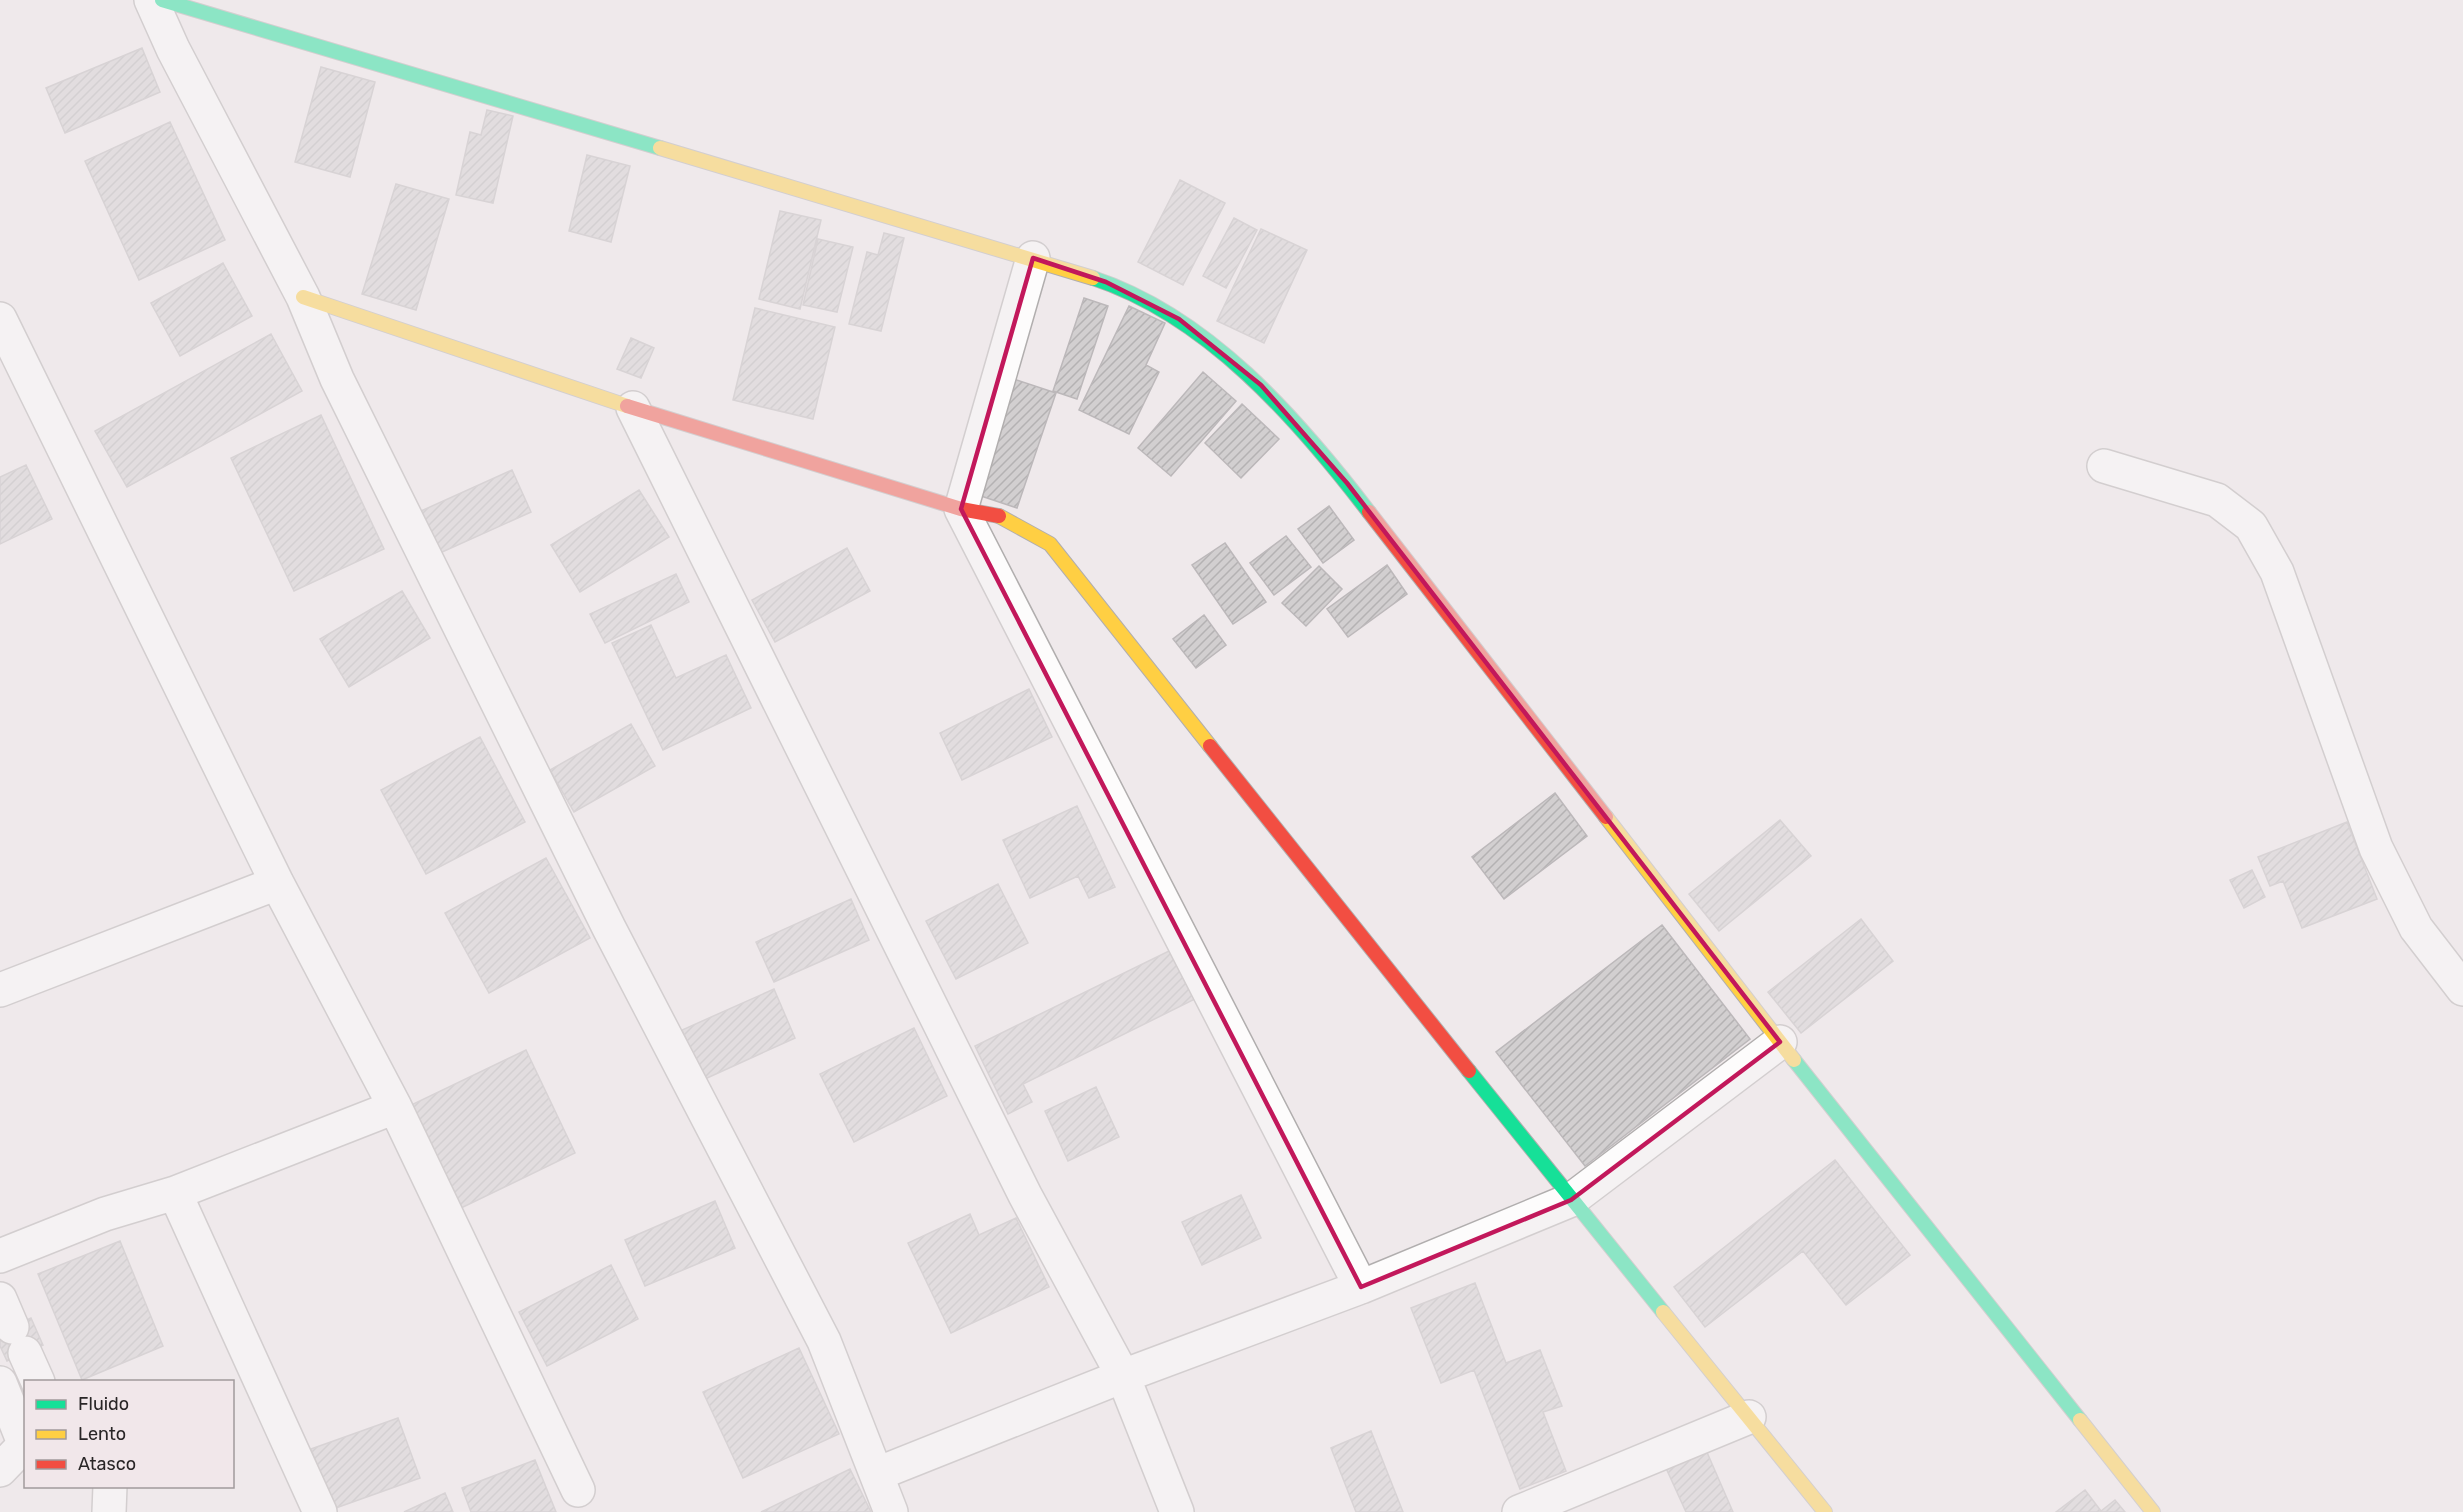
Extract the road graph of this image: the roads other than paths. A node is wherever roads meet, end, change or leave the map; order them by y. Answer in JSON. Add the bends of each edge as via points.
{"nodes":[{"id":1,"x":151,"y":0,"type":"edge"},
{"id":2,"x":162,"y":0,"type":"edge"},
{"id":3,"x":1033,"y":258,"type":"junction"},
{"id":4,"x":303,"y":297,"type":"junction"},
{"id":5,"x":0,"y":319,"type":"edge"},
{"id":6,"x":633,"y":408,"type":"junction"},
{"id":7,"x":2104,"y":466,"type":"dead end"},
{"id":8,"x":961,"y":509,"type":"junction"},
{"id":9,"x":277,"y":883,"type":"junction"},
{"id":10,"x":2463,"y":989,"type":"edge"},
{"id":11,"x":0,"y":990,"type":"edge"},
{"id":12,"x":1780,"y":1042,"type":"junction"},
{"id":13,"x":394,"y":1107,"type":"junction"},
{"id":14,"x":175,"y":1193,"type":"junction"},
{"id":15,"x":1571,"y":1200,"type":"junction"},
{"id":16,"x":0,"y":1256,"type":"edge"},
{"id":17,"x":1361,"y":1287,"type":"junction"},
{"id":18,"x":1123,"y":1376,"type":"junction"},
{"id":19,"x":0,"y":1383,"type":"edge"},
{"id":20,"x":1749,"y":1417,"type":"junction"},
{"id":21,"x":24,"y":1441,"type":"edge"},
{"id":22,"x":24,"y":1444,"type":"edge"},
{"id":23,"x":0,"y":1470,"type":"edge"},
{"id":24,"x":877,"y":1474,"type":"junction"},
{"id":25,"x":110,"y":1488,"type":"edge"},
{"id":26,"x":578,"y":1490,"type":"dead end"},
{"id":27,"x":109,"y":1512,"type":"edge"},
{"id":28,"x":320,"y":1512,"type":"edge"},
{"id":29,"x":891,"y":1512,"type":"edge"},
{"id":30,"x":1177,"y":1512,"type":"edge"},
{"id":31,"x":1519,"y":1512,"type":"edge"},
{"id":32,"x":1824,"y":1512,"type":"edge"},
{"id":33,"x":2153,"y":1512,"type":"edge"}],
"edges":[{"from":1,"to":4,"type":"street","via":[[172,49]]},
{"from":2,"to":3,"type":"street"},
{"from":3,"to":8,"type":"street"},
{"from":3,"to":12,"type":"street","via":[[1106,282],[1179,319],[1261,385],[1347,483]]},
{"from":4,"to":6,"type":"street"},
{"from":4,"to":24,"type":"street","via":[[337,379],[609,928],[824,1341]]},
{"from":5,"to":9,"type":"street"},
{"from":6,"to":8,"type":"street"},
{"from":6,"to":18,"type":"street","via":[[1024,1195]]},
{"from":7,"to":10,"type":"street","via":[[2217,500],[2251,526],[2277,572],[2376,848],[2416,928]]},
{"from":8,"to":15,"type":"street","via":[[999,516],[1050,544]]},
{"from":8,"to":17,"type":"street"},
{"from":9,"to":11,"type":"street"},
{"from":9,"to":13,"type":"street"},
{"from":12,"to":15,"type":"street"},
{"from":12,"to":33,"type":"street"},
{"from":13,"to":14,"type":"street"},
{"from":13,"to":26,"type":"street"},
{"from":14,"to":16,"type":"street","via":[[105,1214]]},
{"from":14,"to":28,"type":"street"},
{"from":15,"to":17,"type":"street"},
{"from":15,"to":20,"type":"street"},
{"from":17,"to":18,"type":"street"},
{"from":18,"to":24,"type":"street"},
{"from":18,"to":30,"type":"street"},
{"from":19,"to":21,"type":"street"},
{"from":20,"to":31,"type":"street"},
{"from":20,"to":32,"type":"street"},
{"from":22,"to":23,"type":"street"},
{"from":24,"to":29,"type":"street"},
{"from":25,"to":27,"type":"street"}]}
